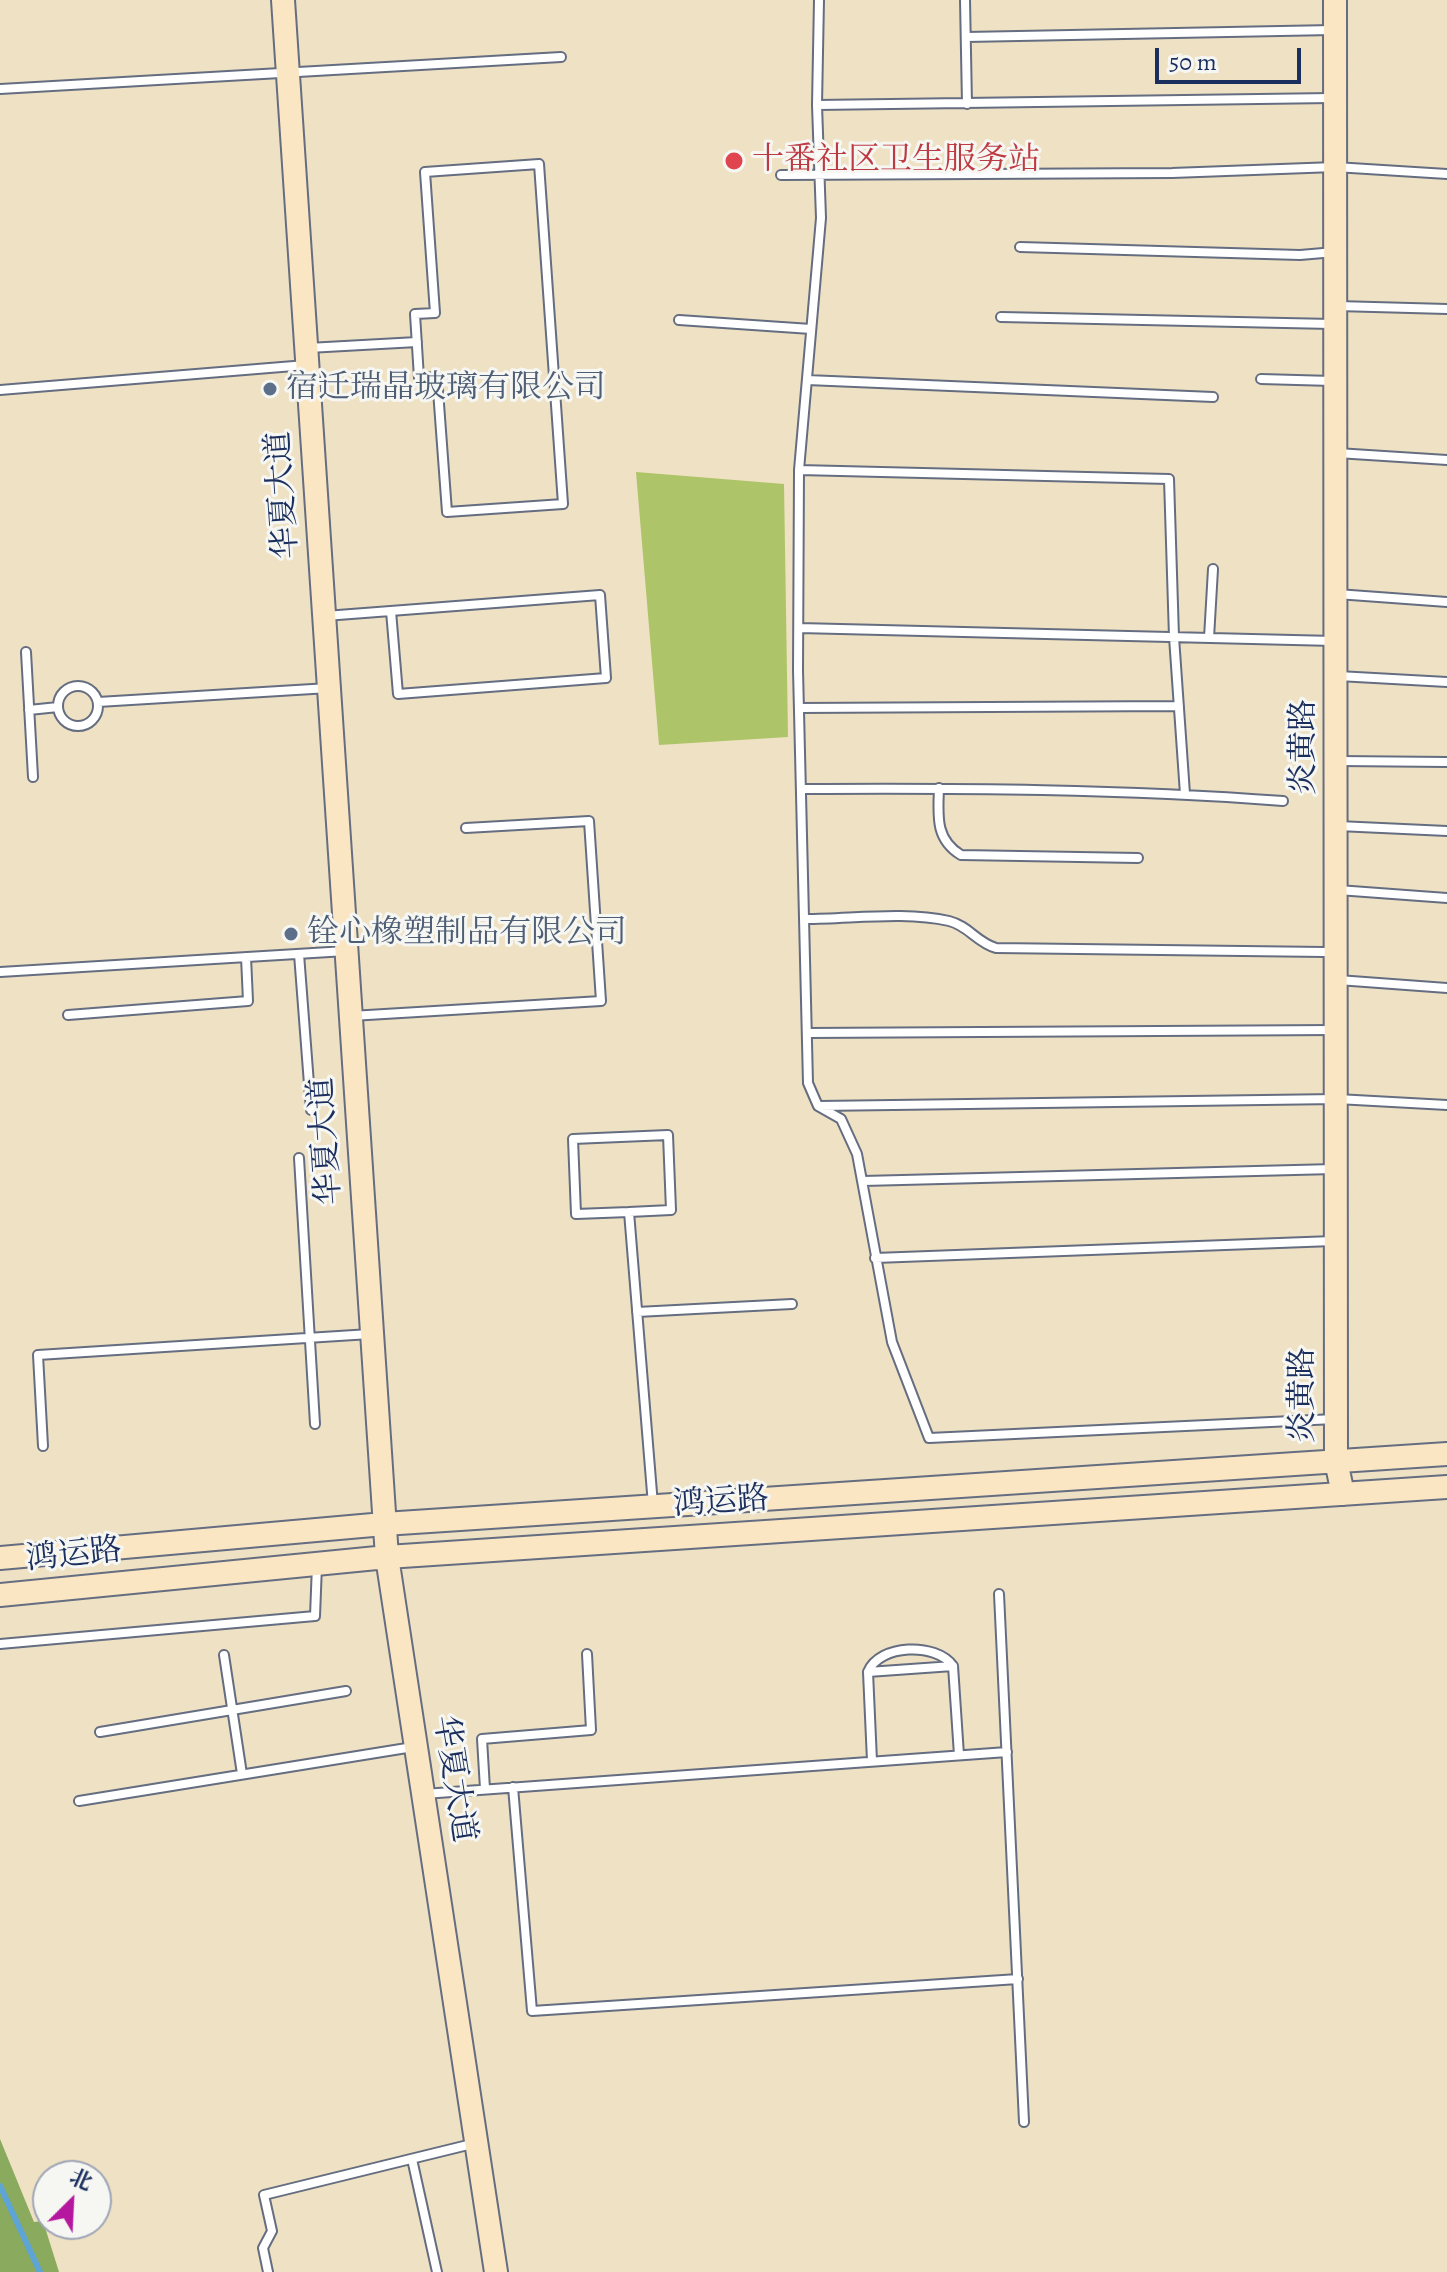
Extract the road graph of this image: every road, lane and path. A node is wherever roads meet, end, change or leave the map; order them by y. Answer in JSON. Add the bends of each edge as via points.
{"nodes":[{"id":1,"x":283,"y":0,"type":"edge"},
{"id":2,"x":819,"y":0,"type":"edge"},
{"id":3,"x":965,"y":0,"type":"edge"},
{"id":4,"x":1335,"y":0,"type":"edge"},
{"id":5,"x":1335,"y":30,"type":"junction"},
{"id":6,"x":966,"y":37,"type":"junction"},
{"id":7,"x":561,"y":57,"type":"dead end"},
{"id":8,"x":288,"y":72,"type":"junction"},
{"id":9,"x":0,"y":89,"type":"edge"},
{"id":10,"x":1335,"y":98,"type":"junction"},
{"id":11,"x":967,"y":104,"type":"junction"},
{"id":12,"x":817,"y":105,"type":"junction"},
{"id":13,"x":1335,"y":167,"type":"junction"},
{"id":14,"x":819,"y":174,"type":"junction"},
{"id":15,"x":1447,"y":174,"type":"edge"},
{"id":16,"x":781,"y":175,"type":"dead end"},
{"id":17,"x":1020,"y":247,"type":"dead end"},
{"id":18,"x":1336,"y":252,"type":"junction"},
{"id":19,"x":1447,"y":309,"type":"edge"},
{"id":20,"x":1336,"y":315,"type":"junction"},
{"id":21,"x":1001,"y":317,"type":"dead end"},
{"id":22,"x":679,"y":320,"type":"dead end"},
{"id":23,"x":811,"y":329,"type":"junction"},
{"id":24,"x":417,"y":342,"type":"junction"},
{"id":25,"x":307,"y":357,"type":"junction"},
{"id":26,"x":1261,"y":379,"type":"dead end"},
{"id":27,"x":807,"y":380,"type":"junction"},
{"id":28,"x":1336,"y":381,"type":"junction"},
{"id":29,"x":0,"y":390,"type":"edge"},
{"id":30,"x":1213,"y":397,"type":"dead end"},
{"id":31,"x":1336,"y":453,"type":"junction"},
{"id":32,"x":1447,"y":460,"type":"edge"},
{"id":33,"x":799,"y":470,"type":"junction"},
{"id":34,"x":1213,"y":569,"type":"dead end"},
{"id":35,"x":1337,"y":594,"type":"junction"},
{"id":36,"x":1447,"y":602,"type":"edge"},
{"id":37,"x":391,"y":611,"type":"junction"},
{"id":38,"x":324,"y":616,"type":"junction"},
{"id":39,"x":799,"y":628,"type":"junction"},
{"id":40,"x":1174,"y":637,"type":"junction"},
{"id":41,"x":1209,"y":638,"type":"junction"},
{"id":42,"x":1337,"y":642,"type":"junction"},
{"id":43,"x":26,"y":652,"type":"dead end"},
{"id":44,"x":1337,"y":676,"type":"junction"},
{"id":45,"x":1447,"y":682,"type":"edge"},
{"id":46,"x":329,"y":688,"type":"junction"},
{"id":47,"x":98,"y":702,"type":"junction"},
{"id":48,"x":1179,"y":706,"type":"junction"},
{"id":49,"x":58,"y":707,"type":"junction"},
{"id":50,"x":799,"y":708,"type":"junction"},
{"id":51,"x":29,"y":710,"type":"junction"},
{"id":52,"x":1337,"y":761,"type":"junction"},
{"id":53,"x":1447,"y":762,"type":"edge"},
{"id":54,"x":33,"y":777,"type":"dead end"},
{"id":55,"x":939,"y":788,"type":"junction"},
{"id":56,"x":802,"y":789,"type":"junction"},
{"id":57,"x":1185,"y":794,"type":"junction"},
{"id":58,"x":1283,"y":801,"type":"dead end"},
{"id":59,"x":1337,"y":826,"type":"junction"},
{"id":60,"x":466,"y":828,"type":"dead end"},
{"id":61,"x":1447,"y":831,"type":"edge"},
{"id":62,"x":1138,"y":858,"type":"dead end"},
{"id":63,"x":1337,"y":890,"type":"junction"},
{"id":64,"x":1447,"y":898,"type":"edge"},
{"id":65,"x":806,"y":919,"type":"junction"},
{"id":66,"x":346,"y":951,"type":"junction"},
{"id":67,"x":1325,"y":952,"type":"dead end"},
{"id":68,"x":299,"y":954,"type":"junction"},
{"id":69,"x":246,"y":957,"type":"junction"},
{"id":70,"x":0,"y":972,"type":"edge"},
{"id":71,"x":1338,"y":980,"type":"junction"},
{"id":72,"x":1447,"y":988,"type":"edge"},
{"id":73,"x":68,"y":1015,"type":"dead end"},
{"id":74,"x":350,"y":1016,"type":"junction"},
{"id":75,"x":1338,"y":1030,"type":"junction"},
{"id":76,"x":807,"y":1033,"type":"junction"},
{"id":77,"x":1337,"y":1099,"type":"junction"},
{"id":78,"x":1447,"y":1105,"type":"edge"},
{"id":79,"x":818,"y":1106,"type":"junction"},
{"id":80,"x":311,"y":1110,"type":"dead end"},
{"id":81,"x":299,"y":1158,"type":"dead end"},
{"id":82,"x":1337,"y":1168,"type":"junction"},
{"id":83,"x":863,"y":1181,"type":"junction"},
{"id":84,"x":629,"y":1212,"type":"junction"},
{"id":85,"x":1337,"y":1240,"type":"junction"},
{"id":86,"x":875,"y":1258,"type":"junction"},
{"id":87,"x":792,"y":1304,"type":"dead end"},
{"id":88,"x":637,"y":1312,"type":"junction"},
{"id":89,"x":371,"y":1334,"type":"junction"},
{"id":90,"x":310,"y":1338,"type":"junction"},
{"id":91,"x":1336,"y":1419,"type":"junction"},
{"id":92,"x":315,"y":1424,"type":"dead end"},
{"id":93,"x":43,"y":1446,"type":"dead end"},
{"id":94,"x":1447,"y":1454,"type":"edge"},
{"id":95,"x":1336,"y":1461,"type":"junction"},
{"id":96,"x":1447,"y":1487,"type":"edge"},
{"id":97,"x":1343,"y":1494,"type":"junction"},
{"id":98,"x":653,"y":1506,"type":"junction"},
{"id":99,"x":384,"y":1524,"type":"junction"},
{"id":100,"x":387,"y":1557,"type":"junction"},
{"id":101,"x":0,"y":1558,"type":"edge"},
{"id":102,"x":317,"y":1564,"type":"junction"},
{"id":103,"x":999,"y":1594,"type":"dead end"},
{"id":104,"x":0,"y":1595,"type":"edge"},
{"id":105,"x":0,"y":1644,"type":"edge"},
{"id":106,"x":587,"y":1654,"type":"dead end"},
{"id":107,"x":224,"y":1655,"type":"dead end"},
{"id":108,"x":953,"y":1666,"type":"junction"},
{"id":109,"x":868,"y":1672,"type":"junction"},
{"id":110,"x":346,"y":1691,"type":"dead end"},
{"id":111,"x":233,"y":1710,"type":"junction"},
{"id":112,"x":100,"y":1732,"type":"dead end"},
{"id":113,"x":415,"y":1746,"type":"junction"},
{"id":114,"x":1007,"y":1752,"type":"junction"},
{"id":115,"x":959,"y":1755,"type":"junction"},
{"id":116,"x":872,"y":1761,"type":"junction"},
{"id":117,"x":242,"y":1774,"type":"junction"},
{"id":118,"x":513,"y":1787,"type":"junction"},
{"id":119,"x":485,"y":1789,"type":"junction"},
{"id":120,"x":423,"y":1794,"type":"junction"},
{"id":121,"x":79,"y":1801,"type":"dead end"},
{"id":122,"x":1018,"y":1979,"type":"junction"},
{"id":123,"x":1024,"y":2122,"type":"dead end"},
{"id":124,"x":476,"y":2143,"type":"junction"},
{"id":125,"x":412,"y":2159,"type":"junction"},
{"id":126,"x":268,"y":2272,"type":"edge"},
{"id":127,"x":437,"y":2272,"type":"edge"},
{"id":128,"x":496,"y":2272,"type":"edge"}],
"edges":[{"from":1,"to":8,"type":"street","name":"华夏大道"},
{"from":2,"to":12,"type":"lane"},
{"from":3,"to":6,"type":"lane"},
{"from":4,"to":5,"type":"street","name":"炎黄路"},
{"from":5,"to":6,"type":"lane"},
{"from":5,"to":10,"type":"street","name":"炎黄路"},
{"from":6,"to":11,"type":"lane"},
{"from":7,"to":8,"type":"lane"},
{"from":8,"to":9,"type":"lane"},
{"from":8,"to":25,"type":"street","name":"华夏大道"},
{"from":10,"to":11,"type":"lane"},
{"from":10,"to":13,"type":"street","name":"炎黄路"},
{"from":11,"to":12,"type":"lane"},
{"from":12,"to":14,"type":"lane"},
{"from":13,"to":14,"type":"lane"},
{"from":13,"to":15,"type":"lane"},
{"from":13,"to":18,"type":"street","name":"炎黄路"},
{"from":14,"to":16,"type":"lane"},
{"from":14,"to":23,"type":"lane","via":[[821,218]]},
{"from":17,"to":18,"type":"lane"},
{"from":18,"to":20,"type":"street","name":"炎黄路"},
{"from":19,"to":20,"type":"lane"},
{"from":20,"to":21,"type":"lane"},
{"from":20,"to":28,"type":"street","name":"炎黄路"},
{"from":22,"to":23,"type":"lane"},
{"from":23,"to":27,"type":"lane"},
{"from":24,"to":24,"type":"lane","via":[[419,378],[437,377],[447,512],[563,504],[539,164],[425,172],[435,313],[415,314]]},
{"from":24,"to":25,"type":"lane"},
{"from":25,"to":29,"type":"lane"},
{"from":25,"to":38,"type":"street","name":"华夏大道"},
{"from":26,"to":28,"type":"lane"},
{"from":27,"to":30,"type":"lane"},
{"from":27,"to":33,"type":"lane"},
{"from":28,"to":31,"type":"street","name":"炎黄路"},
{"from":31,"to":32,"type":"lane"},
{"from":31,"to":35,"type":"street","name":"炎黄路"},
{"from":33,"to":39,"type":"lane"},
{"from":33,"to":40,"type":"lane","via":[[1169,479]]},
{"from":34,"to":41,"type":"lane"},
{"from":35,"to":36,"type":"lane"},
{"from":35,"to":42,"type":"street","name":"炎黄路"},
{"from":37,"to":37,"type":"lane","via":[[600,595],[606,678],[398,694]]},
{"from":37,"to":38,"type":"lane"},
{"from":38,"to":46,"type":"street","name":"华夏大道"},
{"from":39,"to":40,"type":"lane"},
{"from":39,"to":50,"type":"lane"},
{"from":40,"to":41,"type":"lane"},
{"from":40,"to":48,"type":"lane"},
{"from":41,"to":42,"type":"lane"},
{"from":42,"to":44,"type":"street","name":"炎黄路"},
{"from":43,"to":51,"type":"lane"},
{"from":44,"to":45,"type":"lane"},
{"from":44,"to":52,"type":"street","name":"炎黄路"},
{"from":46,"to":47,"type":"lane"},
{"from":46,"to":66,"type":"street","name":"华夏大道"},
{"from":47,"to":49,"type":"lane","via":[[78,686],[66,690]]},
{"from":47,"to":49,"type":"lane","via":[[94,718],[82,725],[64,719]]},
{"from":48,"to":50,"type":"lane"},
{"from":48,"to":57,"type":"lane"},
{"from":49,"to":51,"type":"lane"},
{"from":50,"to":56,"type":"lane"},
{"from":51,"to":54,"type":"lane"},
{"from":52,"to":53,"type":"lane"},
{"from":52,"to":59,"type":"street","name":"炎黄路"},
{"from":55,"to":56,"type":"lane"},
{"from":55,"to":57,"type":"lane"},
{"from":55,"to":62,"type":"lane","via":[[942,838],[961,855]]},
{"from":56,"to":65,"type":"lane"},
{"from":57,"to":58,"type":"lane"},
{"from":59,"to":61,"type":"lane"},
{"from":59,"to":63,"type":"street","name":"炎黄路"},
{"from":60,"to":74,"type":"lane","via":[[589,821],[601,1001]]},
{"from":63,"to":64,"type":"lane"},
{"from":63,"to":71,"type":"street","name":"炎黄路"},
{"from":65,"to":67,"type":"lane","via":[[931,918],[967,928],[996,948]]},
{"from":65,"to":76,"type":"lane"},
{"from":66,"to":68,"type":"lane"},
{"from":66,"to":74,"type":"street","name":"华夏大道"},
{"from":68,"to":69,"type":"lane"},
{"from":68,"to":80,"type":"lane"},
{"from":69,"to":70,"type":"lane"},
{"from":69,"to":73,"type":"lane","via":[[248,1001]]},
{"from":71,"to":72,"type":"lane"},
{"from":71,"to":75,"type":"street","name":"炎黄路"},
{"from":74,"to":89,"type":"street","name":"华夏大道"},
{"from":75,"to":76,"type":"lane"},
{"from":75,"to":77,"type":"street","name":"炎黄路"},
{"from":76,"to":79,"type":"lane","via":[[808,1083]]},
{"from":77,"to":78,"type":"lane"},
{"from":77,"to":79,"type":"lane"},
{"from":77,"to":82,"type":"street","name":"炎黄路"},
{"from":79,"to":83,"type":"lane","via":[[841,1119]]},
{"from":81,"to":90,"type":"lane"},
{"from":82,"to":83,"type":"lane"},
{"from":82,"to":85,"type":"street","name":"炎黄路"},
{"from":83,"to":86,"type":"lane"},
{"from":84,"to":84,"type":"lane","via":[[671,1210],[668,1135],[573,1139],[576,1214]]},
{"from":84,"to":88,"type":"lane"},
{"from":85,"to":86,"type":"lane"},
{"from":85,"to":91,"type":"street","name":"炎黄路"},
{"from":86,"to":91,"type":"lane","via":[[892,1342],[929,1438]]},
{"from":87,"to":88,"type":"lane"},
{"from":88,"to":98,"type":"lane"},
{"from":89,"to":90,"type":"lane"},
{"from":89,"to":99,"type":"street","name":"华夏大道"},
{"from":90,"to":92,"type":"lane"},
{"from":90,"to":93,"type":"lane","via":[[38,1355]]},
{"from":91,"to":95,"type":"street","name":"炎黄路"},
{"from":94,"to":95,"type":"street","name":"鸿运路"},
{"from":95,"to":97,"type":"street","name":"炎黄路"},
{"from":95,"to":98,"type":"street","name":"鸿运路"},
{"from":96,"to":97,"type":"street","name":"鸿运路"},
{"from":97,"to":100,"type":"street","name":"鸿运路"},
{"from":98,"to":99,"type":"street","name":"鸿运路"},
{"from":99,"to":100,"type":"street","name":"华夏大道"},
{"from":99,"to":101,"type":"street","name":"鸿运路"},
{"from":100,"to":102,"type":"street","name":"鸿运路"},
{"from":100,"to":113,"type":"street","name":"华夏大道"},
{"from":102,"to":104,"type":"street","name":"鸿运路"},
{"from":102,"to":105,"type":"lane","via":[[315,1616]]},
{"from":103,"to":114,"type":"lane"},
{"from":106,"to":119,"type":"lane","via":[[591,1730],[482,1739]]},
{"from":107,"to":111,"type":"lane"},
{"from":108,"to":109,"type":"lane"},
{"from":108,"to":109,"type":"lane","via":[[931,1650],[901,1652],[880,1656]]},
{"from":108,"to":115,"type":"lane"},
{"from":109,"to":116,"type":"lane"},
{"from":110,"to":111,"type":"lane"},
{"from":111,"to":112,"type":"lane"},
{"from":111,"to":117,"type":"lane"},
{"from":113,"to":117,"type":"lane"},
{"from":113,"to":120,"type":"street","name":"华夏大道"},
{"from":114,"to":115,"type":"lane"},
{"from":114,"to":122,"type":"lane"},
{"from":115,"to":116,"type":"lane"},
{"from":116,"to":118,"type":"lane"},
{"from":117,"to":121,"type":"lane"},
{"from":118,"to":119,"type":"lane"},
{"from":118,"to":122,"type":"lane","via":[[532,2011]]},
{"from":119,"to":120,"type":"lane"},
{"from":120,"to":124,"type":"street","name":"华夏大道"},
{"from":122,"to":123,"type":"lane"},
{"from":124,"to":125,"type":"lane"},
{"from":124,"to":128,"type":"street","name":"华夏大道"},
{"from":125,"to":126,"type":"lane","via":[[264,2195],[272,2231],[263,2248]]},
{"from":125,"to":127,"type":"lane"}]}
